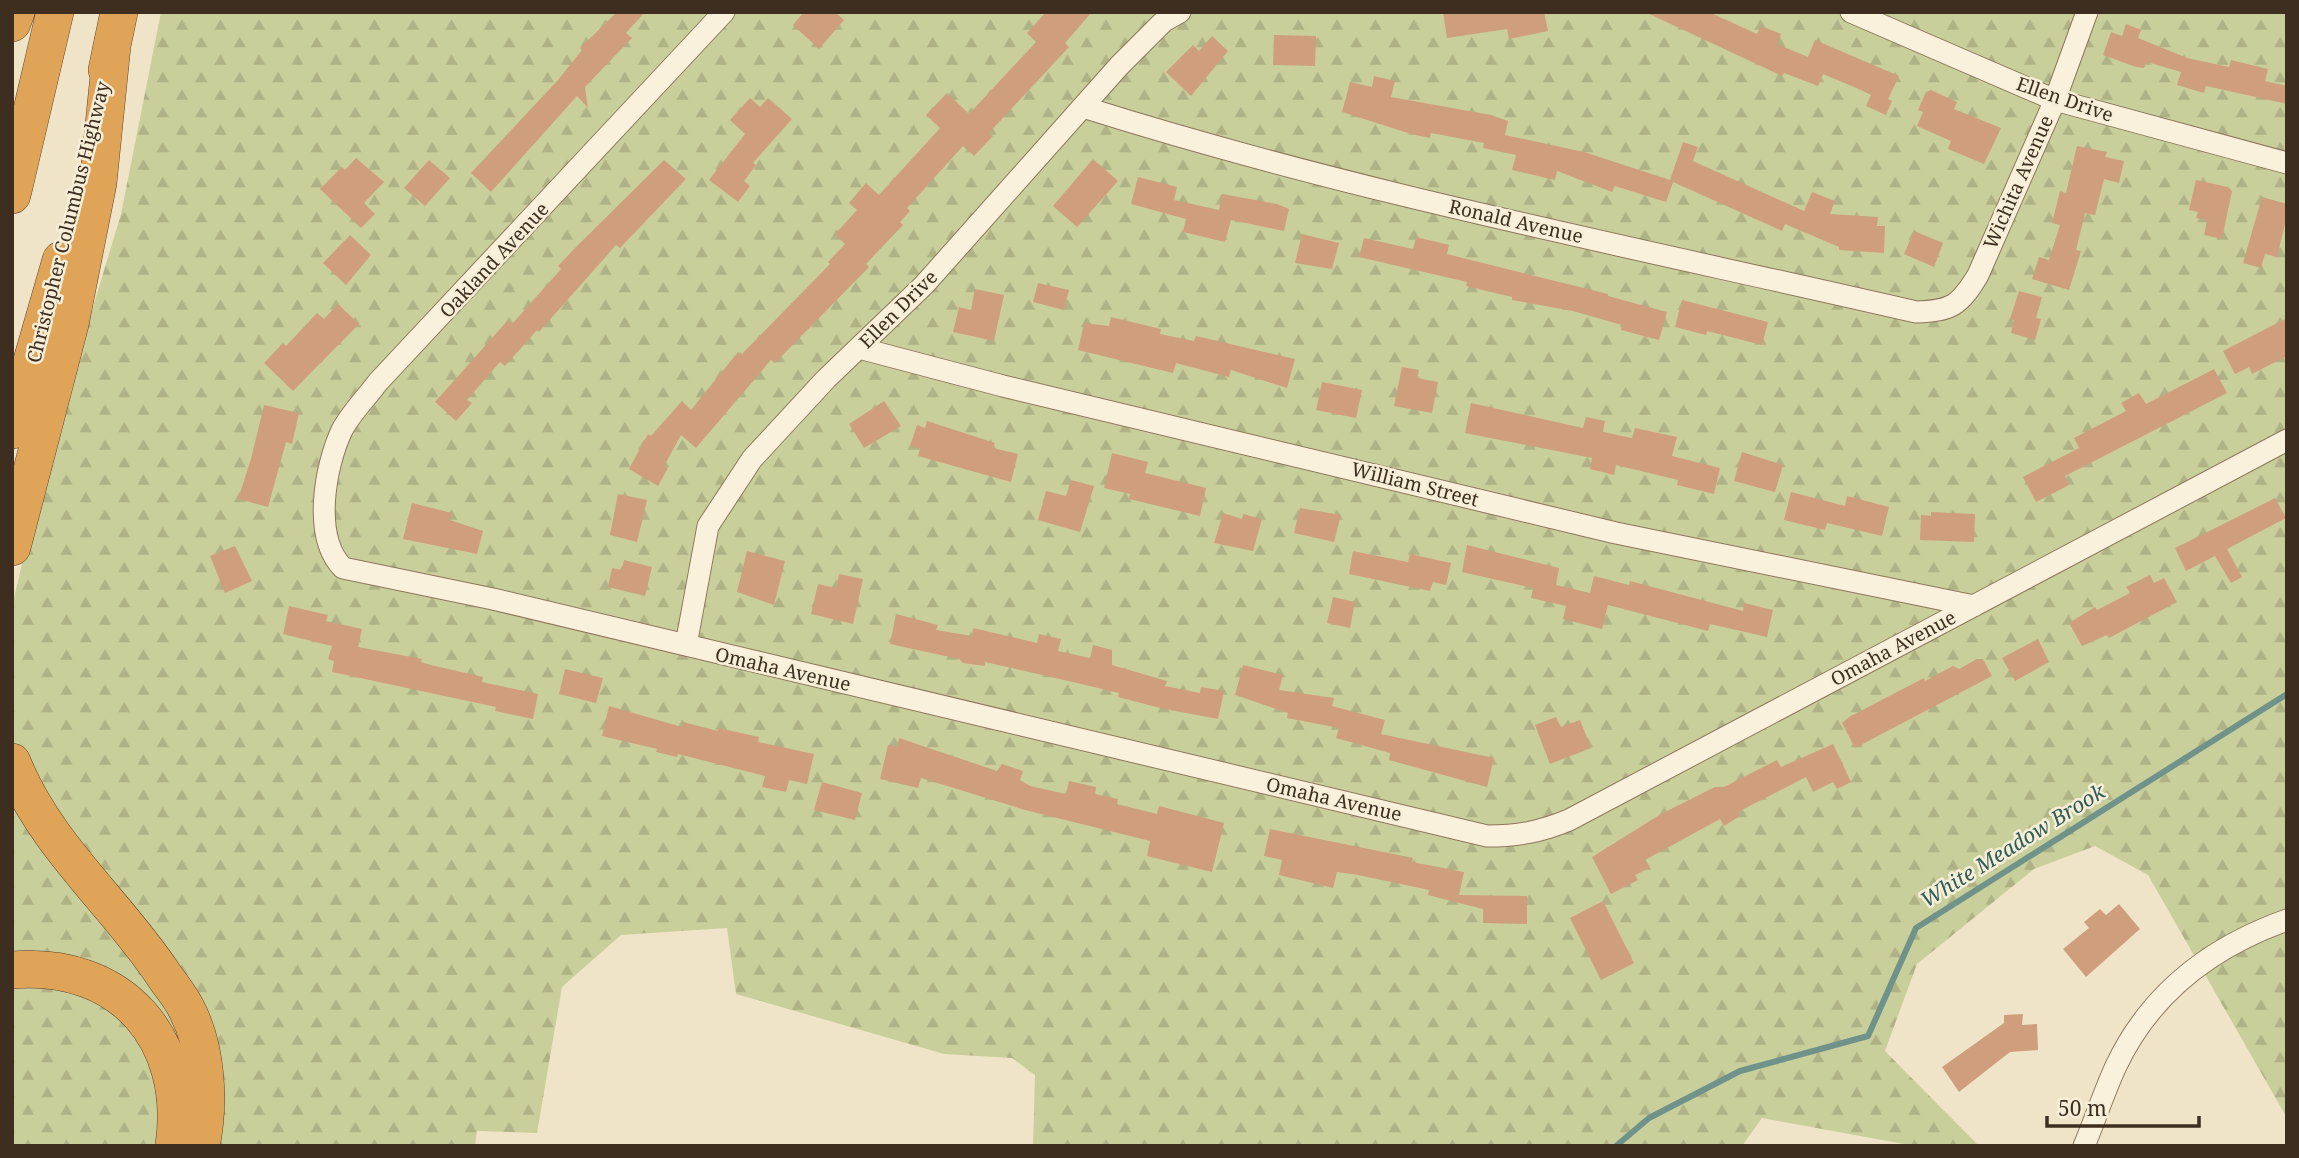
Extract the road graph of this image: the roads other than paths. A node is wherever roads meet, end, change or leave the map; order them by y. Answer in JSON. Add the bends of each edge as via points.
{"nodes":[{"id":1,"x":16,"y":12,"type":"edge"},
{"id":2,"x":55,"y":12,"type":"edge"},
{"id":3,"x":724,"y":12,"type":"edge"},
{"id":4,"x":1180,"y":12,"type":"edge"},
{"id":5,"x":1851,"y":12,"type":"edge"},
{"id":6,"x":2087,"y":12,"type":"edge"},
{"id":7,"x":12,"y":23,"type":"edge"},
{"id":8,"x":116,"y":29,"type":"edge"},
{"id":9,"x":2055,"y":100,"type":"junction"},
{"id":10,"x":1083,"y":107,"type":"junction"},
{"id":11,"x":2287,"y":163,"type":"edge"},
{"id":12,"x":12,"y":195,"type":"edge"},
{"id":13,"x":1953,"y":305,"type":"joint"},
{"id":14,"x":859,"y":348,"type":"junction"},
{"id":15,"x":12,"y":430,"type":"edge"},
{"id":16,"x":2287,"y":440,"type":"edge"},
{"id":17,"x":326,"y":538,"type":"joint"},
{"id":18,"x":12,"y":547,"type":"edge"},
{"id":19,"x":1974,"y":606,"type":"junction"},
{"id":20,"x":686,"y":645,"type":"junction"},
{"id":21,"x":12,"y":762,"type":"edge"},
{"id":22,"x":2282,"y":924,"type":"edge"},
{"id":23,"x":12,"y":970,"type":"edge"},
{"id":24,"x":174,"y":1146,"type":"edge"},
{"id":25,"x":201,"y":1146,"type":"edge"},
{"id":26,"x":2084,"y":1146,"type":"edge"}],
"edges":[{"from":1,"to":7,"type":"highway"},
{"from":2,"to":12,"type":"highway"},
{"from":3,"to":17,"type":"street","name":"Oakland Avenue","via":[[378,382],[343,429],[328,474]]},
{"from":4,"to":10,"type":"street","name":"Ellen Drive","via":[[1164,21]]},
{"from":5,"to":9,"type":"street","name":"Ellen Drive"},
{"from":6,"to":9,"type":"street","name":"Wichita Avenue"},
{"from":8,"to":15,"type":"highway","name":"Christopher Columbus Highway","via":[[62,254]]},
{"from":8,"to":18,"type":"highway","via":[[98,183],[76,298]]},
{"from":9,"to":11,"type":"street","name":"Ellen Drive"},
{"from":9,"to":13,"type":"street","name":"Wichita Avenue","via":[[1978,275],[1962,300]]},
{"from":10,"to":13,"type":"street","name":"Ronald Avenue","via":[[1201,144],[1389,191],[1875,303],[1916,312],[1941,312]]},
{"from":10,"to":14,"type":"street","name":"Ellen Drive","via":[[924,285]]},
{"from":14,"to":19,"type":"street","name":"William Street","via":[[1616,533]]},
{"from":14,"to":20,"type":"street","name":"Ellen Drive","via":[[752,459],[708,526]]},
{"from":16,"to":19,"type":"street","name":"Omaha Avenue"},
{"from":17,"to":20,"type":"street","name":"Omaha Avenue","via":[[333,558],[343,568]]},
{"from":19,"to":20,"type":"street","name":"Omaha Avenue","via":[[1569,820],[1519,836],[1487,836]]},
{"from":21,"to":25,"type":"highway","via":[[61,847],[136,933],[188,1010],[205,1080],[206,1124]]},
{"from":22,"to":26,"type":"street","via":[[2221,951],[2181,978],[2150,1009],[2116,1066]]},
{"from":23,"to":24,"type":"highway","via":[[70,972],[114,990],[146,1021],[161,1045],[178,1100]]}]}
